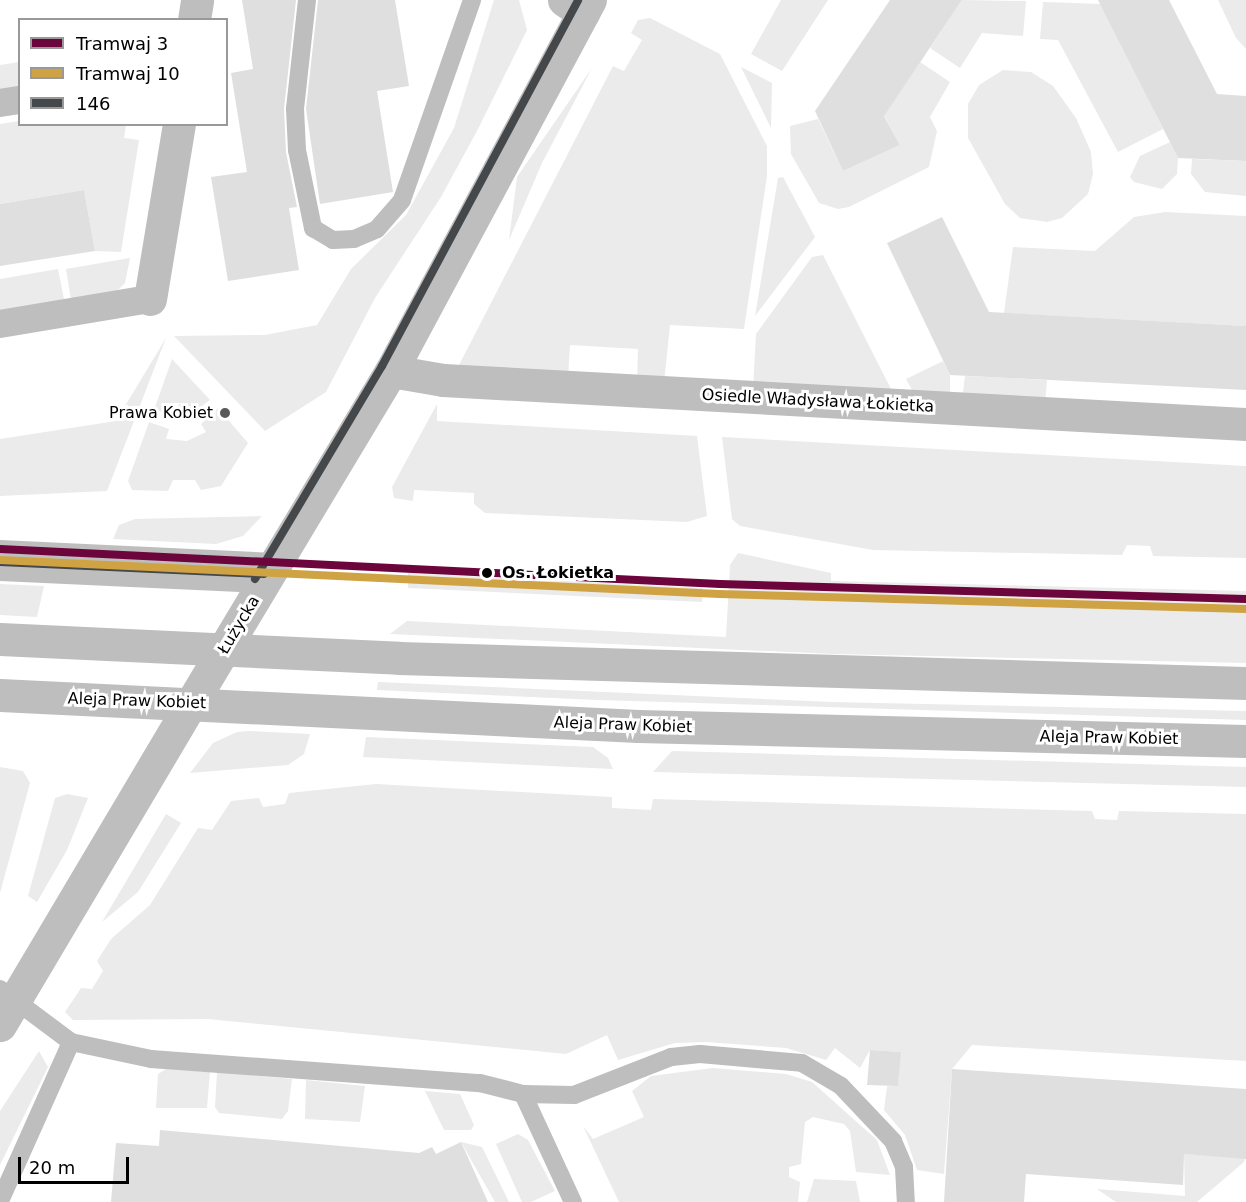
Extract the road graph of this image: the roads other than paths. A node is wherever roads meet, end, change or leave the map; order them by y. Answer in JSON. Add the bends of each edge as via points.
{"nodes":[{"id":1,"x":197,"y":0,"type":"edge"},
{"id":2,"x":306,"y":0,"type":"edge"},
{"id":3,"x":472,"y":0,"type":"edge"},
{"id":4,"x":579,"y":4,"type":"edge"},
{"id":5,"x":194,"y":18,"type":"edge"},
{"id":6,"x":18,"y":100,"type":"edge"},
{"id":7,"x":0,"y":103,"type":"edge"},
{"id":8,"x":178,"y":126,"type":"edge"},
{"id":9,"x":150,"y":299,"type":"joint"},
{"id":10,"x":0,"y":324,"type":"edge"},
{"id":11,"x":391,"y":371,"type":"junction"},
{"id":12,"x":1246,"y":424,"type":"edge"},
{"id":13,"x":0,"y":549,"type":"edge"},
{"id":14,"x":0,"y":572,"type":"edge"},
{"id":15,"x":272,"y":573,"type":"junction"},
{"id":16,"x":0,"y":639,"type":"edge"},
{"id":17,"x":224,"y":650,"type":"junction"},
{"id":18,"x":1246,"y":683,"type":"edge"},
{"id":19,"x":0,"y":695,"type":"edge"},
{"id":20,"x":192,"y":702,"type":"junction"},
{"id":21,"x":1246,"y":741,"type":"edge"},
{"id":22,"x":5,"y":1005,"type":"edge"},
{"id":23,"x":71,"y":1042,"type":"junction"},
{"id":24,"x":523,"y":1094,"type":"junction"},
{"id":25,"x":0,"y":1201,"type":"edge"},
{"id":26,"x":573,"y":1202,"type":"edge"},
{"id":27,"x":906,"y":1202,"type":"edge"}],
"edges":[{"from":1,"to":5,"type":"street"},
{"from":2,"to":3,"type":"lane","via":[[295,109],[297,150],[313,228],[333,240],[354,239],[377,229],[402,200]]},
{"from":4,"to":11,"type":"street","name":"Łużycka"},
{"from":6,"to":7,"type":"street"},
{"from":8,"to":9,"type":"street"},
{"from":9,"to":10,"type":"street"},
{"from":11,"to":12,"type":"street","name":"Osiedle Władysława Łokietka","via":[[455,381]]},
{"from":11,"to":15,"type":"street","name":"Łużycka"},
{"from":13,"to":15,"type":"lane"},
{"from":14,"to":15,"type":"lane"},
{"from":15,"to":17,"type":"street","name":"Łużycka"},
{"from":16,"to":17,"type":"street"},
{"from":17,"to":18,"type":"street"},
{"from":17,"to":20,"type":"street","name":"Łużycka"},
{"from":19,"to":20,"type":"street","name":"Aleja Praw Kobiet"},
{"from":20,"to":21,"type":"street","name":"Aleja Praw Kobiet","via":[[638,726]]},
{"from":20,"to":22,"type":"street","name":"Łużycka"},
{"from":22,"to":23,"type":"lane"},
{"from":23,"to":24,"type":"lane","via":[[151,1059],[480,1083]]},
{"from":23,"to":25,"type":"lane"},
{"from":24,"to":26,"type":"lane"},
{"from":24,"to":27,"type":"lane","via":[[574,1095],[643,1066],[691,1055],[802,1063],[841,1086],[893,1141],[904,1167]]}]}
